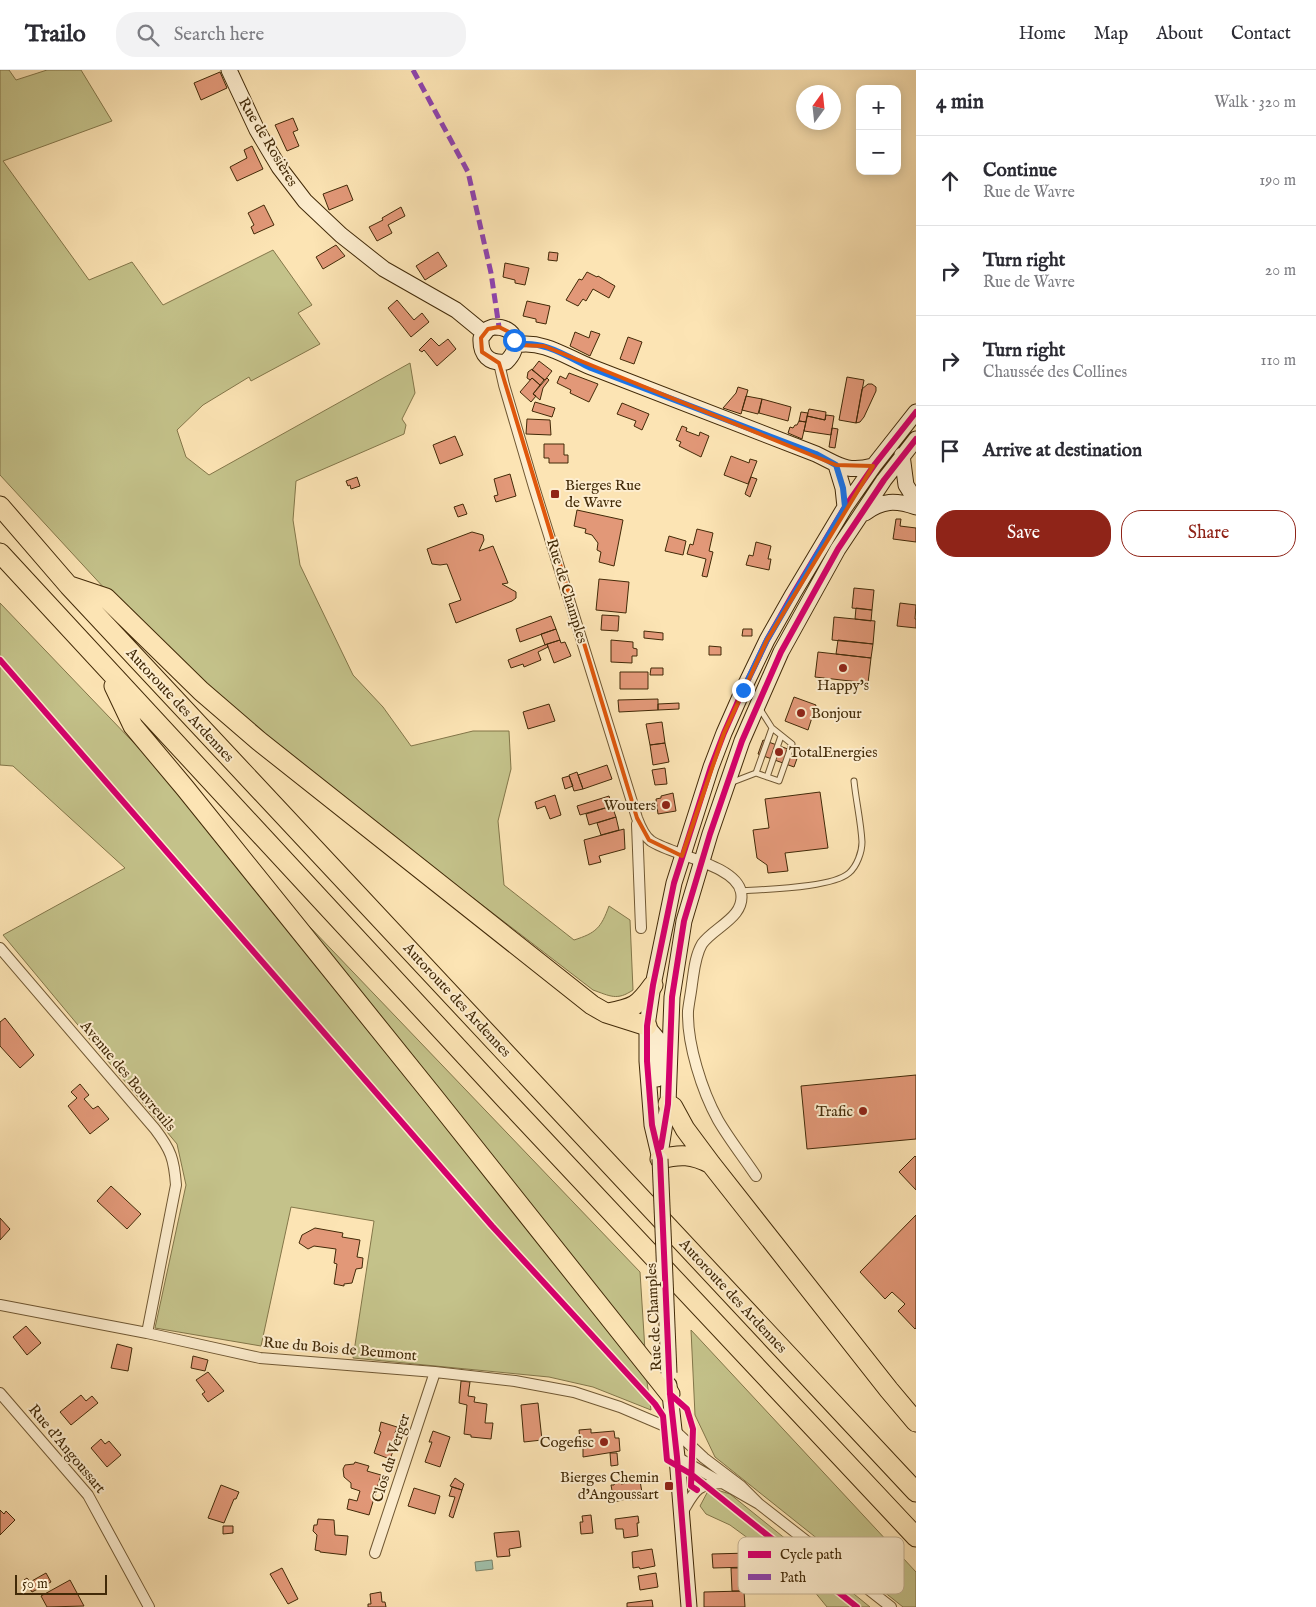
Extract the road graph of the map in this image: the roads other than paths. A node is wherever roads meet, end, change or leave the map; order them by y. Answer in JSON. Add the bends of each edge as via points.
{"nodes":[{"id":1,"x":229,"y":70,"type":"edge"},
{"id":2,"x":484,"y":333,"type":"junction"},
{"id":3,"x":516,"y":345,"type":"junction"},
{"id":4,"x":499,"y":363,"type":"junction"},
{"id":5,"x":916,"y":412,"type":"edge"},
{"id":6,"x":916,"y":439,"type":"edge"},
{"id":7,"x":902,"y":456,"type":"junction"},
{"id":8,"x":836,"y":465,"type":"junction"},
{"id":9,"x":873,"y":466,"type":"junction"},
{"id":10,"x":916,"y":501,"type":"edge"},
{"id":11,"x":0,"y":506,"type":"edge"},
{"id":12,"x":845,"y":507,"type":"junction"},
{"id":13,"x":916,"y":507,"type":"edge"},
{"id":14,"x":857,"y":518,"type":"junction"},
{"id":15,"x":0,"y":553,"type":"edge"},
{"id":16,"x":69,"y":586,"type":"junction"},
{"id":17,"x":106,"y":669,"type":"junction"},
{"id":18,"x":757,"y":703,"type":"junction"},
{"id":19,"x":772,"y":728,"type":"junction"},
{"id":20,"x":781,"y":736,"type":"junction"},
{"id":21,"x":756,"y":774,"type":"junction"},
{"id":22,"x":767,"y":777,"type":"junction"},
{"id":23,"x":854,"y":781,"type":"dead end"},
{"id":24,"x":727,"y":784,"type":"junction"},
{"id":25,"x":637,"y":818,"type":"junction"},
{"id":26,"x":682,"y":856,"type":"junction"},
{"id":27,"x":701,"y":862,"type":"junction"},
{"id":28,"x":741,"y":891,"type":"junction"},
{"id":29,"x":641,"y":928,"type":"dead end"},
{"id":30,"x":0,"y":948,"type":"edge"},
{"id":31,"x":653,"y":984,"type":"junction"},
{"id":32,"x":606,"y":1013,"type":"junction"},
{"id":33,"x":647,"y":1026,"type":"junction"},
{"id":34,"x":668,"y":1104,"type":"junction"},
{"id":35,"x":657,"y":1130,"type":"junction"},
{"id":36,"x":660,"y":1160,"type":"junction"},
{"id":37,"x":711,"y":1164,"type":"junction"},
{"id":38,"x":756,"y":1176,"type":"dead end"},
{"id":39,"x":0,"y":1305,"type":"edge"},
{"id":40,"x":147,"y":1333,"type":"junction"},
{"id":41,"x":435,"y":1372,"type":"junction"},
{"id":42,"x":0,"y":1393,"type":"edge"},
{"id":43,"x":670,"y":1394,"type":"junction"},
{"id":44,"x":916,"y":1422,"type":"edge"},
{"id":45,"x":674,"y":1430,"type":"junction"},
{"id":46,"x":677,"y":1457,"type":"junction"},
{"id":47,"x":724,"y":1483,"type":"junction"},
{"id":48,"x":916,"y":1492,"type":"edge"},
{"id":49,"x":759,"y":1504,"type":"junction"},
{"id":50,"x":682,"y":1513,"type":"junction"},
{"id":51,"x":801,"y":1537,"type":"edge"},
{"id":52,"x":916,"y":1537,"type":"edge"},
{"id":53,"x":376,"y":1553,"type":"dead end"},
{"id":54,"x":873,"y":1594,"type":"edge"},
{"id":55,"x":149,"y":1607,"type":"edge"},
{"id":56,"x":689,"y":1607,"type":"edge"},
{"id":57,"x":890,"y":1607,"type":"edge"}],
"edges":[{"from":1,"to":2,"type":"main road","name":"Rue de Rosières","via":[[257,130],[305,201],[384,269],[456,310]]},
{"from":2,"to":3,"type":"main road","via":[[493,328],[503,328],[513,336]]},
{"from":2,"to":4,"type":"main road","via":[[482,352]]},
{"from":3,"to":4,"type":"main road","via":[[511,357]]},
{"from":3,"to":8,"type":"main road","via":[[544,346],[591,368],[816,454]]},
{"from":4,"to":25,"type":"street","name":"Rue de Champles","via":[[520,441]]},
{"from":5,"to":9,"type":"main road"},
{"from":6,"to":7,"type":"main road"},
{"from":7,"to":10,"type":"main road","via":[[906,485]]},
{"from":7,"to":14,"type":"main road"},
{"from":8,"to":9,"type":"main road","via":[[849,469]]},
{"from":8,"to":12,"type":"main road"},
{"from":9,"to":12,"type":"main road"},
{"from":11,"to":16,"type":"highway","name":"Autoroute des Ardennes"},
{"from":12,"to":26,"type":"main road","via":[[767,640],[743,690],[711,767]]},
{"from":13,"to":14,"type":"main road","via":[[894,501],[883,503]]},
{"from":14,"to":18,"type":"main road","via":[[780,652]]},
{"from":15,"to":17,"type":"highway","name":"Autoroute des Ardennes"},
{"from":16,"to":32,"type":"highway","via":[[106,598],[201,691],[259,741]]},
{"from":16,"to":48,"type":"highway","name":"Autoroute des Ardennes"},
{"from":17,"to":43,"type":"highway","via":[[133,726]]},
{"from":17,"to":52,"type":"highway","name":"Autoroute des Ardennes"},
{"from":18,"to":19,"type":"lane"},
{"from":18,"to":24,"type":"main road"},
{"from":19,"to":20,"type":"lane"},
{"from":19,"to":21,"type":"lane"},
{"from":20,"to":22,"type":"lane"},
{"from":20,"to":22,"type":"lane","via":[[792,744],[779,781]]},
{"from":21,"to":22,"type":"lane"},
{"from":21,"to":24,"type":"lane"},
{"from":23,"to":28,"type":"lane","via":[[862,842],[856,863],[849,873],[837,881],[821,884]]},
{"from":24,"to":27,"type":"main road"},
{"from":25,"to":26,"type":"street","name":"Rue de Champles","via":[[649,840]]},
{"from":25,"to":29,"type":"street","name":"Rue de Champles"},
{"from":26,"to":27,"type":"street","name":"Rue de Champles"},
{"from":26,"to":31,"type":"main road"},
{"from":27,"to":28,"type":"street","via":[[728,874]]},
{"from":27,"to":34,"type":"main road","via":[[684,921],[676,970],[670,1025]]},
{"from":28,"to":38,"type":"street","via":[[735,915],[702,944],[688,1011],[694,1059],[706,1093],[718,1120]]},
{"from":30,"to":40,"type":"street","name":"Avenue des Bouvreuils","via":[[155,1129],[175,1163],[176,1185]]},
{"from":31,"to":32,"type":"highway","via":[[641,1002]]},
{"from":31,"to":33,"type":"main road"},
{"from":32,"to":33,"type":"highway"},
{"from":33,"to":35,"type":"main road","via":[[658,1044]]},
{"from":34,"to":35,"type":"main road"},
{"from":34,"to":37,"type":"highway"},
{"from":35,"to":36,"type":"main road","name":"Rue de Champles"},
{"from":36,"to":37,"type":"highway","via":[[682,1155],[697,1157]]},
{"from":36,"to":43,"type":"main road","name":"Rue de Champles","bridge":true},
{"from":37,"to":44,"type":"highway"},
{"from":39,"to":40,"type":"street","name":"Rue du Bois de Beumont"},
{"from":40,"to":41,"type":"street","name":"Rue du Bois de Beumont","via":[[260,1358]]},
{"from":41,"to":45,"type":"street","name":"Rue du Bois de Beumont","via":[[574,1392]]},
{"from":41,"to":53,"type":"street","name":"Clos du Verger"},
{"from":42,"to":55,"type":"street","name":"Rue d'Angoussart","via":[[88,1495]]},
{"from":43,"to":45,"type":"main road","name":"Rue de Champles"},
{"from":45,"to":46,"type":"main road","name":"Rue de Champles"},
{"from":45,"to":49,"type":"street","name":"Rue du Bois de Beumont"},
{"from":46,"to":47,"type":"street"},
{"from":46,"to":50,"type":"main road","name":"Rue de Champles"},
{"from":47,"to":49,"type":"street"},
{"from":47,"to":50,"type":"street","via":[[698,1488]]},
{"from":49,"to":51,"type":"street"},
{"from":50,"to":56,"type":"main road","name":"Rue de Champles"},
{"from":54,"to":57,"type":"street"}]}
